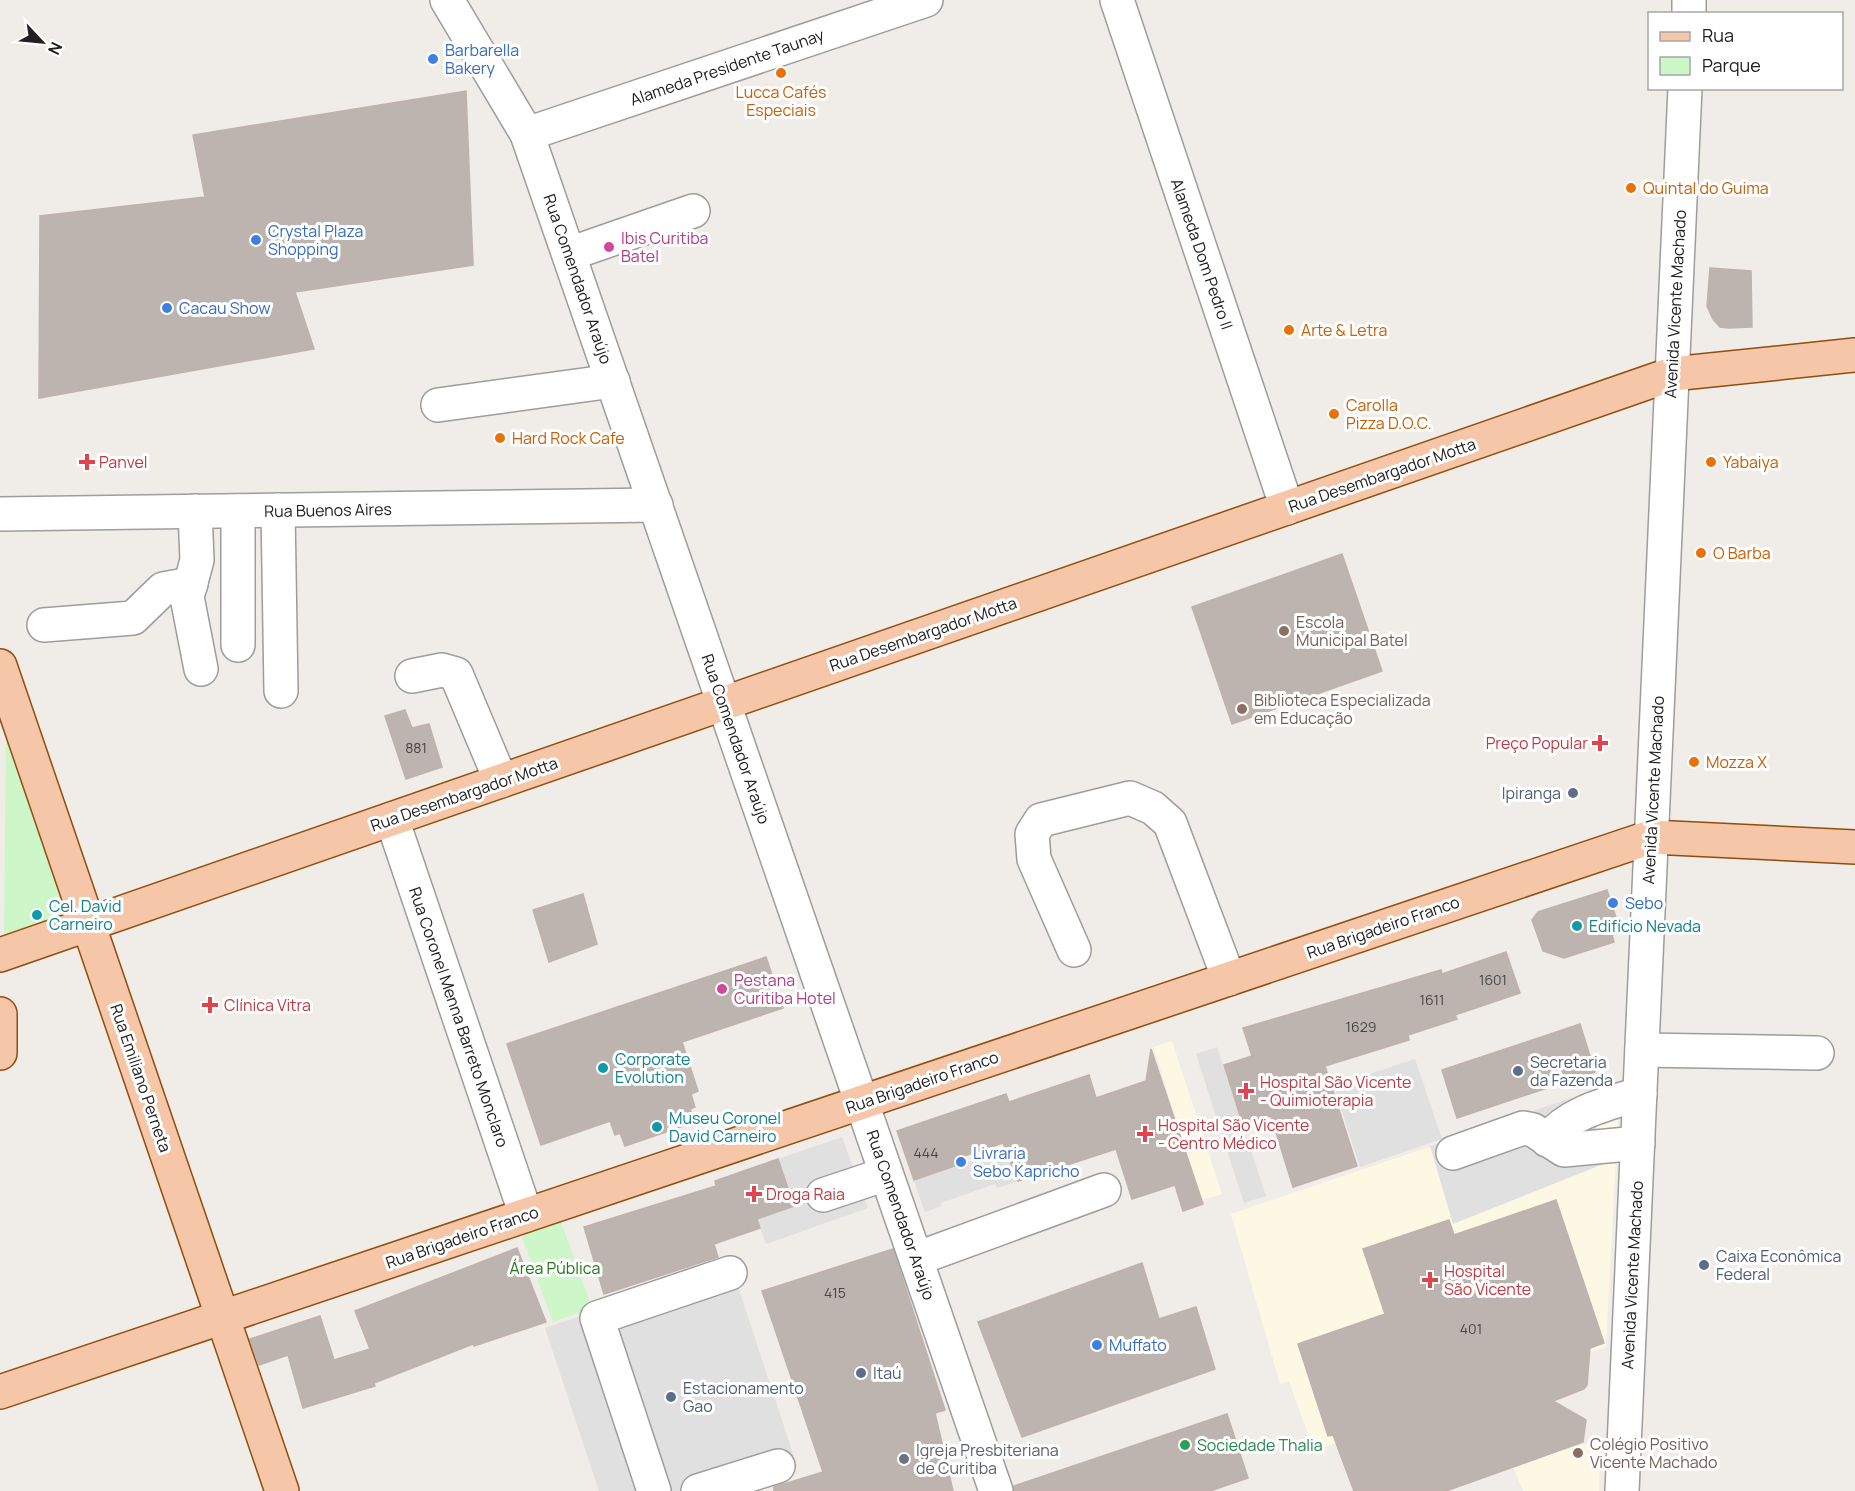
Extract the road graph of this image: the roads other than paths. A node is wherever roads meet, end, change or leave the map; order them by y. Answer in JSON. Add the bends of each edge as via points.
{"nodes":[{"id":1,"x":447,"y":0,"type":"edge"},
{"id":2,"x":926,"y":0,"type":"edge"},
{"id":3,"x":1117,"y":0,"type":"edge"},
{"id":4,"x":1685,"y":90,"type":"edge"},
{"id":5,"x":528,"y":134,"type":"junction"},
{"id":6,"x":693,"y":211,"type":"dead end"},
{"id":7,"x":569,"y":254,"type":"junction"},
{"id":8,"x":1855,"y":355,"type":"edge"},
{"id":9,"x":1672,"y":374,"type":"junction"},
{"id":10,"x":613,"y":381,"type":"junction"},
{"id":11,"x":438,"y":405,"type":"dead end"},
{"id":12,"x":656,"y":505,"type":"junction"},
{"id":13,"x":1287,"y":508,"type":"junction"},
{"id":14,"x":278,"y":510,"type":"junction"},
{"id":15,"x":195,"y":511,"type":"junction"},
{"id":16,"x":238,"y":511,"type":"junction"},
{"id":17,"x":0,"y":514,"type":"edge"},
{"id":18,"x":190,"y":584,"type":"junction"},
{"id":19,"x":44,"y":625,"type":"dead end"},
{"id":20,"x":238,"y":645,"type":"dead end"},
{"id":21,"x":0,"y":666,"type":"edge"},
{"id":22,"x":201,"y":669,"type":"dead end"},
{"id":23,"x":412,"y":676,"type":"dead end"},
{"id":24,"x":281,"y":690,"type":"dead end"},
{"id":25,"x":724,"y":703,"type":"junction"},
{"id":26,"x":501,"y":781,"type":"junction"},
{"id":27,"x":392,"y":819,"type":"junction"},
{"id":28,"x":1651,"y":837,"type":"junction"},
{"id":29,"x":1855,"y":847,"type":"edge"},
{"id":30,"x":88,"y":924,"type":"junction"},
{"id":31,"x":1074,"y":950,"type":"dead end"},
{"id":32,"x":0,"y":955,"type":"edge"},
{"id":33,"x":1229,"y":979,"type":"junction"},
{"id":34,"x":0,"y":1014,"type":"edge"},
{"id":35,"x":1642,"y":1050,"type":"junction"},
{"id":36,"x":0,"y":1053,"type":"edge"},
{"id":37,"x":1817,"y":1053,"type":"dead end"},
{"id":38,"x":1640,"y":1094,"type":"junction"},
{"id":39,"x":862,"y":1102,"type":"junction"},
{"id":40,"x":1547,"y":1140,"type":"junction"},
{"id":41,"x":1638,"y":1143,"type":"junction"},
{"id":42,"x":1454,"y":1153,"type":"dead end"},
{"id":43,"x":886,"y":1174,"type":"junction"},
{"id":44,"x":1104,"y":1190,"type":"dead end"},
{"id":45,"x":823,"y":1195,"type":"dead end"},
{"id":46,"x":526,"y":1215,"type":"junction"},
{"id":47,"x":916,"y":1259,"type":"junction"},
{"id":48,"x":730,"y":1272,"type":"dead end"},
{"id":49,"x":222,"y":1318,"type":"junction"},
{"id":50,"x":0,"y":1392,"type":"edge"},
{"id":51,"x":778,"y":1466,"type":"dead end"},
{"id":52,"x":282,"y":1491,"type":"edge"},
{"id":53,"x":654,"y":1491,"type":"edge"},
{"id":54,"x":698,"y":1491,"type":"edge"},
{"id":55,"x":996,"y":1491,"type":"edge"},
{"id":56,"x":1622,"y":1491,"type":"edge"}],
"edges":[{"from":1,"to":5,"type":"street","name":"Rua Comendador Araújo"},
{"from":2,"to":5,"type":"street","name":"Alameda Presidente Taunay"},
{"from":3,"to":13,"type":"street","name":"Alameda Dom Pedro II"},
{"from":4,"to":9,"type":"street","name":"Avenida Vicente Machado"},
{"from":5,"to":7,"type":"street","name":"Rua Comendador Araújo"},
{"from":6,"to":7,"type":"street"},
{"from":7,"to":10,"type":"street","name":"Rua Comendador Araújo"},
{"from":8,"to":9,"type":"main road","name":"Rua Desembargador Motta"},
{"from":9,"to":13,"type":"main road","name":"Rua Desembargador Motta"},
{"from":9,"to":28,"type":"street","name":"Avenida Vicente Machado"},
{"from":10,"to":11,"type":"street"},
{"from":10,"to":12,"type":"street","name":"Rua Comendador Araújo"},
{"from":12,"to":14,"type":"street","name":"Rua Buenos Aires"},
{"from":12,"to":25,"type":"street","name":"Rua Comendador Araújo"},
{"from":13,"to":25,"type":"main road","name":"Rua Desembargador Motta"},
{"from":14,"to":16,"type":"street","name":"Rua Buenos Aires"},
{"from":14,"to":24,"type":"street"},
{"from":15,"to":16,"type":"street","name":"Rua Buenos Aires"},
{"from":15,"to":17,"type":"street","name":"Rua Buenos Aires"},
{"from":15,"to":18,"type":"street","via":[[197,560]]},
{"from":16,"to":20,"type":"street"},
{"from":18,"to":19,"type":"street","via":[[163,589],[133,618]]},
{"from":18,"to":22,"type":"street","via":[[187,597]]},
{"from":21,"to":30,"type":"main road","name":"Rua Emiliano Perneta"},
{"from":23,"to":26,"type":"street","via":[[442,670],[456,674]]},
{"from":25,"to":26,"type":"main road","name":"Rua Desembargador Motta"},
{"from":25,"to":39,"type":"street","name":"Rua Comendador Araújo"},
{"from":26,"to":27,"type":"main road","name":"Rua Desembargador Motta"},
{"from":27,"to":30,"type":"main road","name":"Rua Desembargador Motta"},
{"from":27,"to":46,"type":"street","name":"Rua Coronel Menna Barreto Monclaro"},
{"from":28,"to":29,"type":"main road","name":"Rua Brigadeiro Franco"},
{"from":28,"to":33,"type":"main road","name":"Rua Brigadeiro Franco"},
{"from":28,"to":35,"type":"street","name":"Avenida Vicente Machado"},
{"from":30,"to":32,"type":"main road","name":"Rua Desembargador Motta"},
{"from":30,"to":49,"type":"main road","name":"Rua Emiliano Perneta"},
{"from":31,"to":33,"type":"street","via":[[1034,859],[1032,834],[1041,820],[1130,798],[1153,808],[1170,823]]},
{"from":33,"to":39,"type":"main road","name":"Rua Brigadeiro Franco"},
{"from":34,"to":36,"type":"main road"},
{"from":35,"to":37,"type":"street"},
{"from":35,"to":38,"type":"street","name":"Avenida Vicente Machado"},
{"from":38,"to":40,"type":"street","via":[[1560,1124]]},
{"from":38,"to":41,"type":"street","name":"Avenida Vicente Machado"},
{"from":39,"to":43,"type":"street","name":"Rua Comendador Araújo"},
{"from":39,"to":46,"type":"main road","name":"Rua Brigadeiro Franco"},
{"from":40,"to":41,"type":"street","via":[[1564,1150]]},
{"from":40,"to":42,"type":"street","via":[[1522,1128]]},
{"from":41,"to":56,"type":"street","name":"Avenida Vicente Machado"},
{"from":43,"to":45,"type":"street"},
{"from":43,"to":47,"type":"street","name":"Rua Comendador Araújo"},
{"from":44,"to":47,"type":"street"},
{"from":46,"to":49,"type":"main road","name":"Rua Brigadeiro Franco"},
{"from":47,"to":55,"type":"street","name":"Rua Comendador Araújo"},
{"from":48,"to":53,"type":"street","via":[[597,1318]]},
{"from":49,"to":50,"type":"main road","name":"Rua Brigadeiro Franco"},
{"from":49,"to":52,"type":"main road","name":"Rua Emiliano Perneta"},
{"from":51,"to":54,"type":"street"}]}
